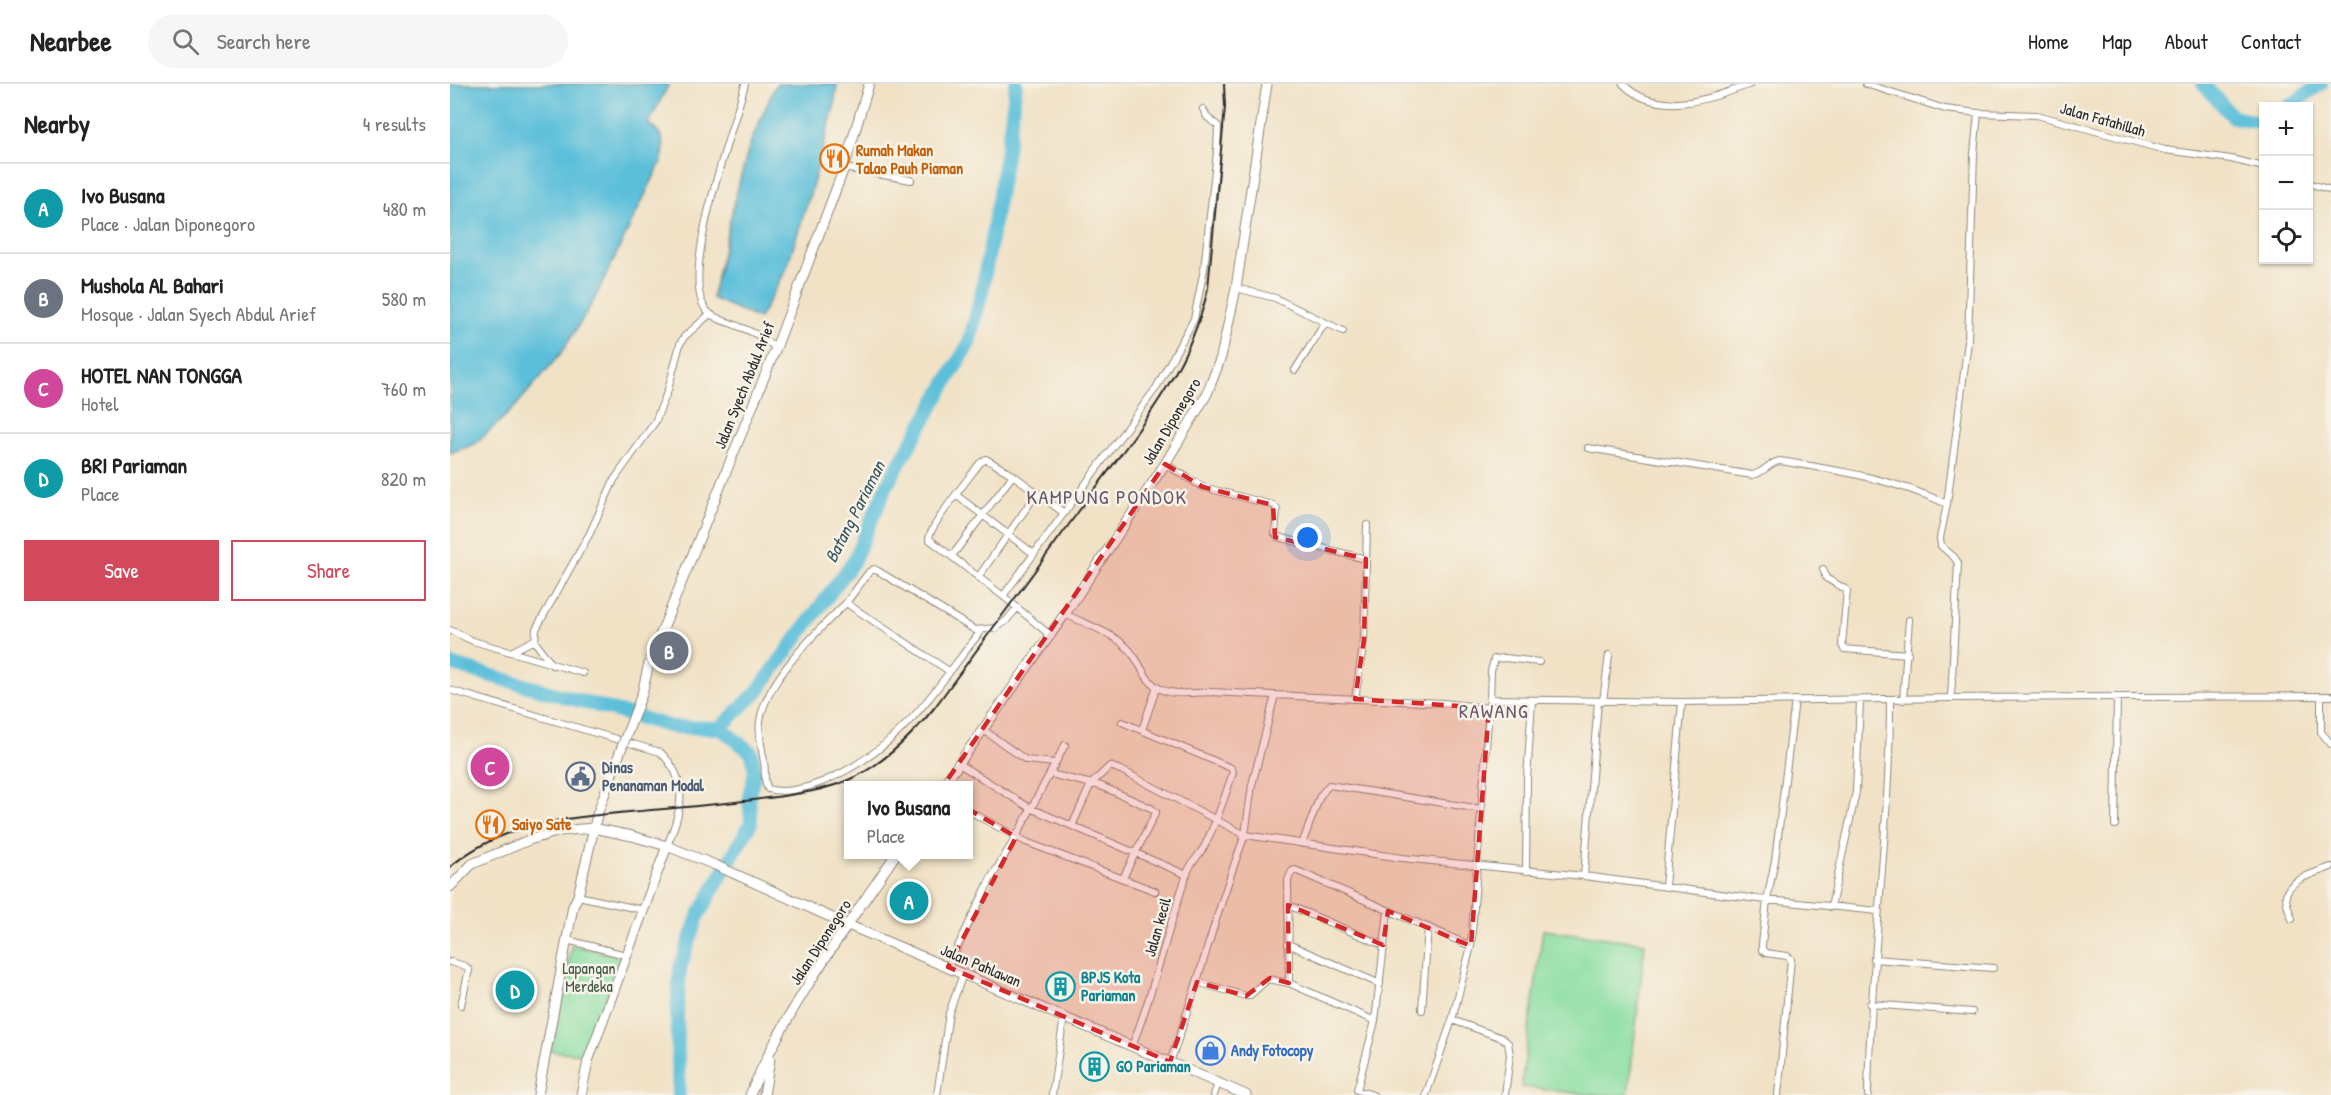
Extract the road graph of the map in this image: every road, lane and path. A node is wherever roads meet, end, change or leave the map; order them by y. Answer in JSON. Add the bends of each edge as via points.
{"nodes":[{"id":1,"x":745,"y":84,"type":"edge"},
{"id":2,"x":868,"y":84,"type":"edge"},
{"id":3,"x":1267,"y":84,"type":"edge"},
{"id":4,"x":1623,"y":84,"type":"edge"},
{"id":5,"x":1751,"y":84,"type":"edge"},
{"id":6,"x":1866,"y":84,"type":"edge"},
{"id":7,"x":1203,"y":109,"type":"dead end"},
{"id":8,"x":1978,"y":113,"type":"junction"},
{"id":9,"x":2259,"y":166,"type":"edge"},
{"id":10,"x":844,"y":168,"type":"junction"},
{"id":11,"x":911,"y":180,"type":"dead end"},
{"id":12,"x":2313,"y":185,"type":"edge"},
{"id":13,"x":2331,"y":190,"type":"edge"},
{"id":14,"x":1236,"y":288,"type":"junction"},
{"id":15,"x":710,"y":314,"type":"junction"},
{"id":16,"x":1325,"y":323,"type":"junction"},
{"id":17,"x":1343,"y":332,"type":"dead end"},
{"id":18,"x":776,"y":348,"type":"junction"},
{"id":19,"x":1295,"y":370,"type":"dead end"},
{"id":20,"x":1588,"y":448,"type":"dead end"},
{"id":21,"x":1165,"y":464,"type":"junction"},
{"id":22,"x":1013,"y":475,"type":"junction"},
{"id":23,"x":1037,"y":493,"type":"junction"},
{"id":24,"x":956,"y":495,"type":"junction"},
{"id":25,"x":1947,"y":504,"type":"junction"},
{"id":26,"x":1064,"y":513,"type":"junction"},
{"id":27,"x":982,"y":515,"type":"junction"},
{"id":28,"x":1367,"y":525,"type":"dead end"},
{"id":29,"x":1008,"y":534,"type":"junction"},
{"id":30,"x":1034,"y":554,"type":"junction"},
{"id":31,"x":952,"y":556,"type":"junction"},
{"id":32,"x":1366,"y":560,"type":"junction"},
{"id":33,"x":1823,"y":569,"type":"dead end"},
{"id":34,"x":979,"y":576,"type":"junction"},
{"id":35,"x":1003,"y":596,"type":"junction"},
{"id":36,"x":846,"y":603,"type":"junction"},
{"id":37,"x":1016,"y":609,"type":"junction"},
{"id":38,"x":1065,"y":614,"type":"junction"},
{"id":39,"x":1910,"y":620,"type":"dead end"},
{"id":40,"x":450,"y":630,"type":"edge"},
{"id":41,"x":981,"y":631,"type":"junction"},
{"id":42,"x":1050,"y":635,"type":"junction"},
{"id":43,"x":534,"y":640,"type":"junction"},
{"id":44,"x":511,"y":652,"type":"junction"},
{"id":45,"x":1908,"y":654,"type":"junction"},
{"id":46,"x":1609,"y":655,"type":"dead end"},
{"id":47,"x":1539,"y":662,"type":"dead end"},
{"id":48,"x":552,"y":665,"type":"junction"},
{"id":49,"x":949,"y":671,"type":"junction"},
{"id":50,"x":583,"y":673,"type":"dead end"},
{"id":51,"x":1156,"y":688,"type":"junction"},
{"id":52,"x":450,"y":690,"type":"edge"},
{"id":53,"x":1275,"y":695,"type":"junction"},
{"id":54,"x":2331,"y":696,"type":"edge"},
{"id":55,"x":2117,"y":697,"type":"junction"},
{"id":56,"x":2321,"y":697,"type":"junction"},
{"id":57,"x":1951,"y":698,"type":"junction"},
{"id":58,"x":1355,"y":699,"type":"junction"},
{"id":59,"x":1490,"y":699,"type":"junction"},
{"id":60,"x":1532,"y":700,"type":"junction"},
{"id":61,"x":1795,"y":700,"type":"junction"},
{"id":62,"x":1903,"y":700,"type":"junction"},
{"id":63,"x":1600,"y":701,"type":"junction"},
{"id":64,"x":1860,"y":701,"type":"junction"},
{"id":65,"x":1890,"y":701,"type":"junction"},
{"id":66,"x":1682,"y":702,"type":"junction"},
{"id":67,"x":1490,"y":708,"type":"junction"},
{"id":68,"x":1122,"y":722,"type":"dead end"},
{"id":69,"x":982,"y":729,"type":"junction"},
{"id":70,"x":1142,"y":730,"type":"junction"},
{"id":71,"x":2331,"y":744,"type":"edge"},
{"id":72,"x":1065,"y":745,"type":"dead end"},
{"id":73,"x":959,"y":764,"type":"junction"},
{"id":74,"x":1055,"y":764,"type":"junction"},
{"id":75,"x":1050,"y":774,"type":"junction"},
{"id":76,"x":947,"y":781,"type":"edge"},
{"id":77,"x":1091,"y":784,"type":"junction"},
{"id":78,"x":1030,"y":808,"type":"junction"},
{"id":79,"x":1481,"y":810,"type":"junction"},
{"id":80,"x":973,"y":813,"type":"edge"},
{"id":81,"x":1218,"y":821,"type":"junction"},
{"id":82,"x":2115,"y":825,"type":"dead end"},
{"id":83,"x":1072,"y":826,"type":"junction"},
{"id":84,"x":593,"y":828,"type":"junction"},
{"id":85,"x":1245,"y":835,"type":"junction"},
{"id":86,"x":1016,"y":837,"type":"junction"},
{"id":87,"x":1302,"y":844,"type":"junction"},
{"id":88,"x":667,"y":846,"type":"junction"},
{"id":89,"x":1137,"y":852,"type":"junction"},
{"id":90,"x":893,"y":859,"type":"edge"},
{"id":91,"x":1477,"y":866,"type":"junction"},
{"id":92,"x":2331,"y":867,"type":"edge"},
{"id":93,"x":1526,"y":870,"type":"junction"},
{"id":94,"x":1187,"y":875,"type":"junction"},
{"id":95,"x":1584,"y":876,"type":"junction"},
{"id":96,"x":1123,"y":878,"type":"junction"},
{"id":97,"x":1665,"y":886,"type":"junction"},
{"id":98,"x":450,"y":887,"type":"edge"},
{"id":99,"x":1155,"y":891,"type":"dead end"},
{"id":100,"x":578,"y":896,"type":"junction"},
{"id":101,"x":1767,"y":900,"type":"junction"},
{"id":102,"x":1288,"y":905,"type":"junction"},
{"id":103,"x":1831,"y":907,"type":"junction"},
{"id":104,"x":643,"y":910,"type":"junction"},
{"id":105,"x":1388,"y":911,"type":"junction"},
{"id":106,"x":1878,"y":911,"type":"junction"},
{"id":107,"x":2292,"y":919,"type":"dead end"},
{"id":108,"x":848,"y":925,"type":"junction"},
{"id":109,"x":1428,"y":927,"type":"junction"},
{"id":110,"x":567,"y":940,"type":"junction"},
{"id":111,"x":1288,"y":944,"type":"junction"},
{"id":112,"x":1383,"y":945,"type":"junction"},
{"id":113,"x":1471,"y":946,"type":"junction"},
{"id":114,"x":626,"y":955,"type":"junction"},
{"id":115,"x":1874,"y":959,"type":"junction"},
{"id":116,"x":450,"y":962,"type":"edge"},
{"id":117,"x":948,"y":967,"type":"junction"},
{"id":118,"x":1993,"y":968,"type":"dead end"},
{"id":119,"x":963,"y":974,"type":"junction"},
{"id":120,"x":1197,"y":982,"type":"junction"},
{"id":121,"x":1289,"y":983,"type":"junction"},
{"id":122,"x":1380,"y":984,"type":"junction"},
{"id":123,"x":1870,"y":1004,"type":"junction"},
{"id":124,"x":461,"y":1005,"type":"dead end"},
{"id":125,"x":1422,"y":1010,"type":"dead end"},
{"id":126,"x":1972,"y":1012,"type":"dead end"},
{"id":127,"x":1064,"y":1017,"type":"junction"},
{"id":128,"x":1452,"y":1020,"type":"junction"},
{"id":129,"x":1375,"y":1021,"type":"junction"},
{"id":130,"x":1132,"y":1046,"type":"junction"},
{"id":131,"x":772,"y":1047,"type":"junction"},
{"id":132,"x":1170,"y":1062,"type":"junction"},
{"id":133,"x":1218,"y":1083,"type":"junction"},
{"id":134,"x":1356,"y":1093,"type":"edge"},
{"id":135,"x":538,"y":1095,"type":"edge"},
{"id":136,"x":581,"y":1095,"type":"edge"},
{"id":137,"x":750,"y":1095,"type":"edge"},
{"id":138,"x":764,"y":1095,"type":"edge"},
{"id":139,"x":937,"y":1095,"type":"edge"},
{"id":140,"x":1052,"y":1095,"type":"edge"},
{"id":141,"x":1214,"y":1095,"type":"edge"},
{"id":142,"x":1246,"y":1095,"type":"edge"},
{"id":143,"x":1373,"y":1095,"type":"edge"},
{"id":144,"x":1426,"y":1095,"type":"edge"},
{"id":145,"x":1504,"y":1095,"type":"edge"},
{"id":146,"x":1778,"y":1095,"type":"edge"},
{"id":147,"x":1868,"y":1095,"type":"edge"}],
"edges":[{"from":1,"to":15,"type":"street","via":[[703,240],[698,290]]},
{"from":2,"to":10,"type":"street","name":"Jalan Syech Abdul Arief"},
{"from":3,"to":14,"type":"street","name":"Jalan Diponegoro"},
{"from":4,"to":5,"type":"street","via":[[1649,99],[1679,104],[1709,99]]},
{"from":6,"to":8,"type":"street","name":"Jalan Fatahillah","via":[[1934,107]]},
{"from":7,"to":26,"type":"street","via":[[1218,126],[1217,152],[1204,269],[1194,319],[1156,388]]},
{"from":8,"to":9,"type":"street","name":"Jalan Fatahillah","via":[[2037,115],[2165,150]]},
{"from":8,"to":25,"type":"street","via":[[1970,322]]},
{"from":10,"to":11,"type":"street"},
{"from":10,"to":18,"type":"street","name":"Jalan Syech Abdul Arief"},
{"from":12,"to":13,"type":"street"},
{"from":14,"to":16,"type":"street","via":[[1275,298]]},
{"from":14,"to":21,"type":"street","name":"Jalan Diponegoro","via":[[1215,377],[1198,413]]},
{"from":15,"to":18,"type":"street","via":[[754,333]]},
{"from":15,"to":43,"type":"street","via":[[680,344],[655,422],[614,480],[590,533],[536,629]]},
{"from":16,"to":17,"type":"street"},
{"from":16,"to":19,"type":"street"},
{"from":18,"to":84,"type":"street","name":"Jalan Syech Abdul Arief","bridge":true,"via":[[649,663],[642,694]]},
{"from":20,"to":25,"type":"street","via":[[1752,475],[1780,461],[1869,477]]},
{"from":21,"to":32,"type":"street","via":[[1197,485],[1273,504],[1277,509],[1278,537]]},
{"from":21,"to":38,"type":"street","name":"Jalan Diponegoro"},
{"from":22,"to":23,"type":"street"},
{"from":22,"to":24,"type":"street","via":[[983,460]]},
{"from":22,"to":27,"type":"street"},
{"from":23,"to":26,"type":"street"},
{"from":23,"to":29,"type":"street"},
{"from":24,"to":27,"type":"street"},
{"from":24,"to":31,"type":"street","via":[[928,536]]},
{"from":25,"to":57,"type":"street","via":[[1940,543],[1958,563]]},
{"from":26,"to":30,"type":"street"},
{"from":27,"to":29,"type":"street"},
{"from":27,"to":31,"type":"street"},
{"from":28,"to":32,"type":"street"},
{"from":29,"to":30,"type":"street"},
{"from":29,"to":34,"type":"street"},
{"from":30,"to":35,"type":"street"},
{"from":31,"to":34,"type":"street"},
{"from":32,"to":58,"type":"street","via":[[1364,640]]},
{"from":33,"to":45,"type":"street","via":[[1824,577],[1847,590],[1844,649]]},
{"from":34,"to":35,"type":"street"},
{"from":35,"to":37,"type":"street"},
{"from":36,"to":41,"type":"street","via":[[869,572],[876,570],[968,628]]},
{"from":36,"to":49,"type":"street"},
{"from":36,"to":49,"type":"street","via":[[781,676],[765,702],[759,731],[768,789],[814,785],[858,766],[906,726]]},
{"from":37,"to":41,"type":"street","via":[[1001,626]]},
{"from":37,"to":42,"type":"street"},
{"from":38,"to":42,"type":"street","name":"Jalan Diponegoro"},
{"from":38,"to":51,"type":"street","via":[[1120,641]]},
{"from":39,"to":45,"type":"street"},
{"from":40,"to":44,"type":"street"},
{"from":41,"to":49,"type":"street"},
{"from":42,"to":69,"type":"street","name":"Jalan Diponegoro"},
{"from":43,"to":44,"type":"street"},
{"from":43,"to":48,"type":"street"},
{"from":44,"to":48,"type":"street"},
{"from":45,"to":62,"type":"street"},
{"from":46,"to":63,"type":"street"},
{"from":47,"to":59,"type":"street","via":[[1494,659]]},
{"from":48,"to":50,"type":"street"},
{"from":51,"to":53,"type":"street"},
{"from":51,"to":70,"type":"street"},
{"from":52,"to":88,"type":"street","via":[[660,752],[671,762],[678,777],[681,798]]},
{"from":53,"to":58,"type":"street"},
{"from":53,"to":85,"type":"street","via":[[1252,785]]},
{"from":54,"to":56,"type":"street"},
{"from":55,"to":56,"type":"street"},
{"from":55,"to":57,"type":"street"},
{"from":55,"to":82,"type":"street"},
{"from":56,"to":71,"type":"street","via":[[2321,732]]},
{"from":57,"to":62,"type":"street"},
{"from":58,"to":67,"type":"street"},
{"from":59,"to":60,"type":"street"},
{"from":59,"to":67,"type":"street"},
{"from":60,"to":63,"type":"street"},
{"from":60,"to":93,"type":"street"},
{"from":61,"to":64,"type":"street"},
{"from":61,"to":66,"type":"street"},
{"from":61,"to":101,"type":"street"},
{"from":62,"to":65,"type":"street"},
{"from":63,"to":66,"type":"street"},
{"from":63,"to":95,"type":"street"},
{"from":64,"to":65,"type":"street"},
{"from":64,"to":103,"type":"street","via":[[1856,792]]},
{"from":65,"to":106,"type":"street","via":[[1890,773]]},
{"from":66,"to":97,"type":"street"},
{"from":67,"to":79,"type":"street"},
{"from":68,"to":70,"type":"street"},
{"from":69,"to":73,"type":"street","name":"Jalan Diponegoro"},
{"from":69,"to":74,"type":"street","via":[[1026,760]]},
{"from":70,"to":81,"type":"street","name":"Jalan kecil","via":[[1231,768]]},
{"from":72,"to":74,"type":"street"},
{"from":73,"to":76,"type":"street","name":"Jalan Diponegoro"},
{"from":73,"to":78,"type":"street"},
{"from":74,"to":75,"type":"street"},
{"from":75,"to":77,"type":"street"},
{"from":75,"to":78,"type":"street"},
{"from":77,"to":81,"type":"street","via":[[1113,767]]},
{"from":77,"to":83,"type":"street"},
{"from":77,"to":89,"type":"street","via":[[1156,812]]},
{"from":78,"to":83,"type":"street"},
{"from":78,"to":86,"type":"street"},
{"from":79,"to":87,"type":"street","via":[[1329,785],[1320,796]]},
{"from":79,"to":91,"type":"street"},
{"from":80,"to":86,"type":"street"},
{"from":81,"to":85,"type":"street"},
{"from":81,"to":94,"type":"street","name":"Jalan kecil"},
{"from":83,"to":89,"type":"street"},
{"from":84,"to":88,"type":"street","name":"Jalan Pahlawan"},
{"from":84,"to":98,"type":"street","name":"Jalan Pahlawan","via":[[560,831],[496,853],[472,864]]},
{"from":84,"to":100,"type":"street","name":"Jalan Syech Abdul Arief"},
{"from":85,"to":87,"type":"street"},
{"from":85,"to":120,"type":"street"},
{"from":86,"to":96,"type":"street"},
{"from":86,"to":117,"type":"street"},
{"from":87,"to":91,"type":"street"},
{"from":88,"to":104,"type":"street"},
{"from":88,"to":108,"type":"street","name":"Jalan Pahlawan"},
{"from":89,"to":94,"type":"street"},
{"from":89,"to":96,"type":"street"},
{"from":90,"to":108,"type":"street","name":"Jalan Diponegoro"},
{"from":91,"to":93,"type":"street"},
{"from":91,"to":113,"type":"street"},
{"from":92,"to":107,"type":"street","via":[[2289,889],[2286,897]]},
{"from":93,"to":95,"type":"street"},
{"from":94,"to":130,"type":"street","name":"Jalan kecil"},
{"from":95,"to":97,"type":"street"},
{"from":96,"to":99,"type":"street"},
{"from":97,"to":101,"type":"street"},
{"from":100,"to":104,"type":"street"},
{"from":100,"to":110,"type":"street","name":"Jalan Syech Abdul Arief"},
{"from":101,"to":103,"type":"street"},
{"from":101,"to":146,"type":"street","via":[[1762,950],[1791,959]]},
{"from":102,"to":105,"type":"street","via":[[1288,880],[1295,870]]},
{"from":102,"to":111,"type":"street"},
{"from":102,"to":112,"type":"street"},
{"from":103,"to":106,"type":"street"},
{"from":104,"to":114,"type":"street"},
{"from":105,"to":109,"type":"street"},
{"from":105,"to":112,"type":"street"},
{"from":106,"to":115,"type":"street"},
{"from":108,"to":117,"type":"street","name":"Jalan Pahlawan"},
{"from":108,"to":131,"type":"street","name":"Jalan Diponegoro"},
{"from":109,"to":113,"type":"street"},
{"from":109,"to":125,"type":"street"},
{"from":110,"to":114,"type":"street"},
{"from":110,"to":135,"type":"street","name":"Jalan Syech Abdul Arief"},
{"from":111,"to":121,"type":"street"},
{"from":111,"to":122,"type":"street"},
{"from":112,"to":122,"type":"street"},
{"from":113,"to":128,"type":"street"},
{"from":114,"to":136,"type":"street","via":[[588,1061]]},
{"from":115,"to":118,"type":"street"},
{"from":115,"to":123,"type":"street"},
{"from":116,"to":124,"type":"street","via":[[469,970]]},
{"from":117,"to":119,"type":"street","name":"Jalan Pahlawan"},
{"from":119,"to":127,"type":"street","name":"Jalan Pahlawan"},
{"from":119,"to":139,"type":"street","via":[[949,1013]]},
{"from":120,"to":121,"type":"street","via":[[1246,996],[1268,980]]},
{"from":120,"to":132,"type":"street"},
{"from":121,"to":129,"type":"street"},
{"from":122,"to":129,"type":"street"},
{"from":123,"to":126,"type":"street"},
{"from":123,"to":147,"type":"street"},
{"from":127,"to":130,"type":"street","name":"Jalan Pahlawan"},
{"from":127,"to":140,"type":"street"},
{"from":128,"to":144,"type":"street"},
{"from":128,"to":145,"type":"street","via":[[1509,1043]]},
{"from":129,"to":134,"type":"street"},
{"from":130,"to":132,"type":"street","name":"Jalan Pahlawan"},
{"from":131,"to":137,"type":"street","name":"Jalan Diponegoro"},
{"from":131,"to":138,"type":"street","name":"Jalan Diponegoro"},
{"from":132,"to":133,"type":"street","name":"Jalan Pahlawan"},
{"from":133,"to":141,"type":"street"},
{"from":133,"to":142,"type":"street","name":"Jalan Pahlawan"},
{"from":134,"to":143,"type":"street"}]}
